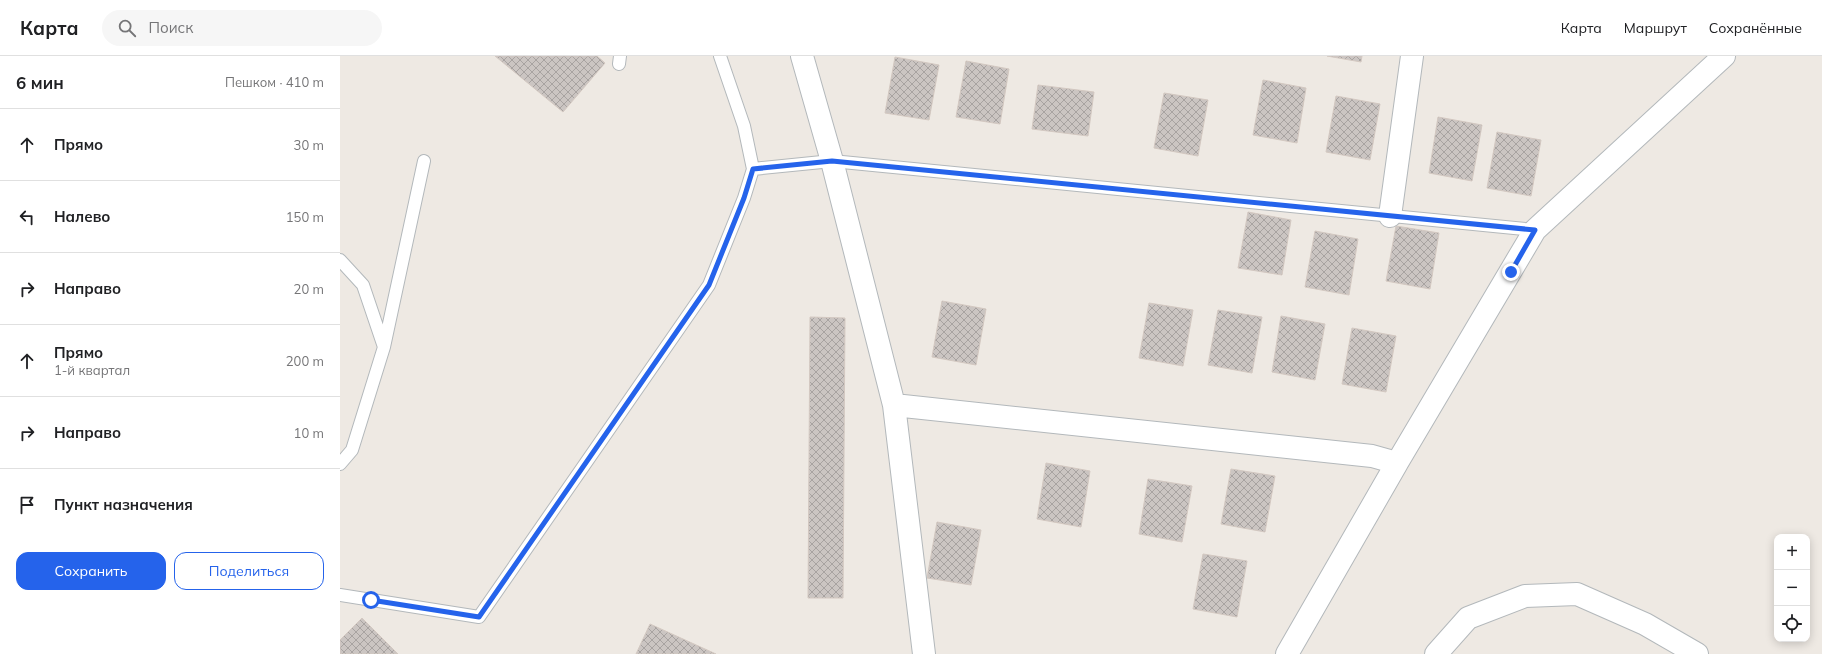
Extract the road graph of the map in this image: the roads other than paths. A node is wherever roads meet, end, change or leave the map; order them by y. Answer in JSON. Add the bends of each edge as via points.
{"nodes":[{"id":1,"x":720,"y":56,"type":"edge"},
{"id":2,"x":802,"y":56,"type":"edge"},
{"id":3,"x":1412,"y":56,"type":"edge"},
{"id":4,"x":1724,"y":56,"type":"edge"},
{"id":5,"x":424,"y":161,"type":"dead end"},
{"id":6,"x":832,"y":161,"type":"junction"},
{"id":7,"x":753,"y":169,"type":"junction"},
{"id":8,"x":1390,"y":216,"type":"junction"},
{"id":9,"x":1535,"y":230,"type":"junction"},
{"id":10,"x":340,"y":260,"type":"edge"},
{"id":11,"x":384,"y":347,"type":"junction"},
{"id":12,"x":894,"y":405,"type":"junction"},
{"id":13,"x":1397,"y":463,"type":"junction"},
{"id":14,"x":340,"y":464,"type":"edge"},
{"id":15,"x":340,"y":595,"type":"edge"},
{"id":16,"x":924,"y":654,"type":"edge"},
{"id":17,"x":927,"y":654,"type":"edge"},
{"id":18,"x":1287,"y":654,"type":"edge"},
{"id":19,"x":1436,"y":654,"type":"edge"},
{"id":20,"x":1697,"y":654,"type":"edge"}],
"edges":[{"from":1,"to":7,"type":"lane","via":[[744,126]]},
{"from":2,"to":6,"type":"street"},
{"from":3,"to":8,"type":"street"},
{"from":4,"to":9,"type":"street"},
{"from":5,"to":11,"type":"lane"},
{"from":6,"to":7,"type":"lane"},
{"from":6,"to":8,"type":"lane"},
{"from":6,"to":12,"type":"street"},
{"from":7,"to":15,"type":"lane","via":[[709,285],[479,617]]},
{"from":8,"to":9,"type":"lane"},
{"from":9,"to":13,"type":"street"},
{"from":10,"to":11,"type":"lane","via":[[363,285]]},
{"from":11,"to":14,"type":"lane","via":[[352,450]]},
{"from":12,"to":13,"type":"street","via":[[1372,456]]},
{"from":12,"to":16,"type":"street"},
{"from":13,"to":18,"type":"street"},
{"from":16,"to":17,"type":"street"},
{"from":19,"to":20,"type":"street","via":[[1468,618],[1525,596],[1577,594],[1645,624]]}]}
